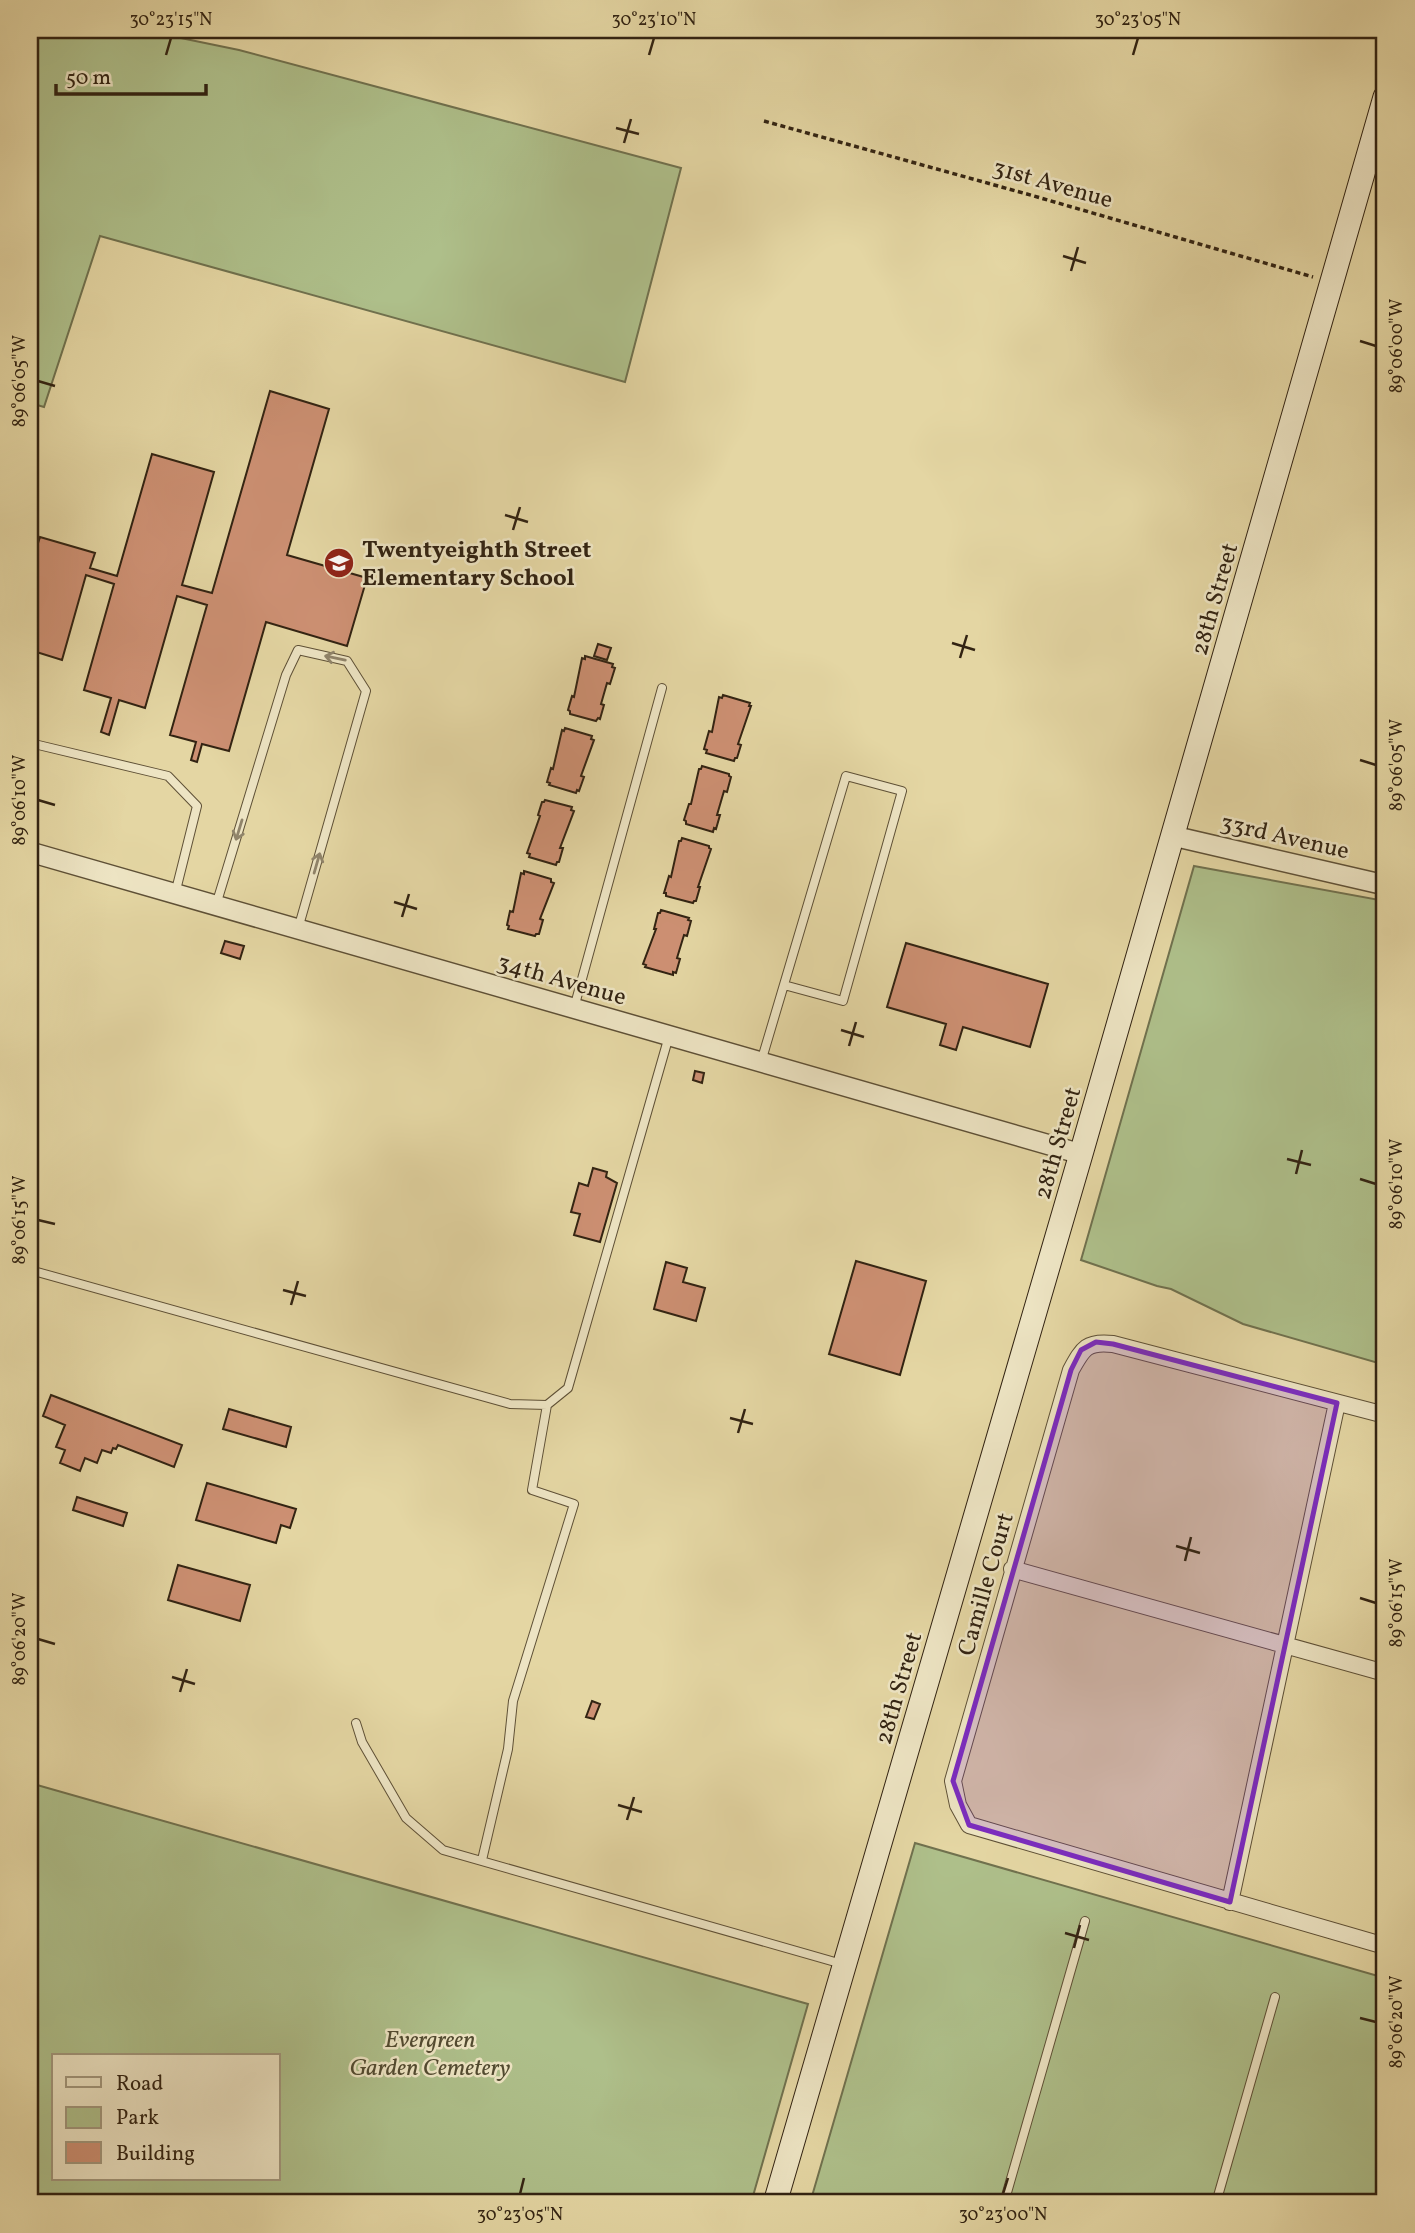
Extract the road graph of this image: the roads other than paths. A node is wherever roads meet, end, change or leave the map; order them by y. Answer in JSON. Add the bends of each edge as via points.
{"nodes":[{"id":1,"x":1385,"y":97,"type":"edge"},
{"id":2,"x":662,"y":688,"type":"dead end"},
{"id":3,"x":30,"y":743,"type":"edge"},
{"id":4,"x":1173,"y":836,"type":"junction"},
{"id":5,"x":30,"y":852,"type":"edge"},
{"id":6,"x":1385,"y":885,"type":"edge"},
{"id":7,"x":175,"y":894,"type":"junction"},
{"id":8,"x":216,"y":905,"type":"junction"},
{"id":9,"x":298,"y":929,"type":"junction"},
{"id":10,"x":784,"y":985,"type":"junction"},
{"id":11,"x":574,"y":1008,"type":"junction"},
{"id":12,"x":669,"y":1035,"type":"junction"},
{"id":13,"x":761,"y":1062,"type":"junction"},
{"id":14,"x":1081,"y":1154,"type":"junction"},
{"id":15,"x":30,"y":1270,"type":"edge"},
{"id":16,"x":1337,"y":1403,"type":"junction"},
{"id":17,"x":547,"y":1405,"type":"junction"},
{"id":18,"x":1385,"y":1415,"type":"edge"},
{"id":19,"x":1012,"y":1569,"type":"junction"},
{"id":20,"x":1287,"y":1644,"type":"junction"},
{"id":21,"x":1385,"y":1673,"type":"edge"},
{"id":22,"x":356,"y":1723,"type":"dead end"},
{"id":23,"x":482,"y":1860,"type":"junction"},
{"id":24,"x":1230,"y":1902,"type":"junction"},
{"id":25,"x":1085,"y":1921,"type":"dead end"},
{"id":26,"x":1385,"y":1946,"type":"edge"},
{"id":27,"x":845,"y":1965,"type":"junction"},
{"id":28,"x":1275,"y":1997,"type":"dead end"},
{"id":29,"x":775,"y":2203,"type":"edge"},
{"id":30,"x":1004,"y":2203,"type":"edge"},
{"id":31,"x":1216,"y":2203,"type":"edge"}],
"edges":[{"from":1,"to":4,"type":"main road","name":"28th Street"},
{"from":2,"to":11,"type":"lane"},
{"from":3,"to":7,"type":"lane","via":[[168,776],[197,806]]},
{"from":4,"to":6,"type":"street","name":"33rd Avenue"},
{"from":4,"to":14,"type":"main road","name":"28th Street"},
{"from":5,"to":7,"type":"street","name":"34th Avenue"},
{"from":7,"to":8,"type":"street","name":"34th Avenue"},
{"from":8,"to":9,"type":"street","name":"34th Avenue"},
{"from":9,"to":8,"type":"lane","one_way":true,"via":[[366,691],[347,660],[298,650],[286,675]]},
{"from":9,"to":11,"type":"street","name":"34th Avenue"},
{"from":10,"to":10,"type":"lane","via":[[846,776],[902,790],[843,1001]]},
{"from":10,"to":13,"type":"lane"},
{"from":11,"to":12,"type":"street","name":"34th Avenue"},
{"from":12,"to":13,"type":"street","name":"34th Avenue"},
{"from":12,"to":17,"type":"lane","via":[[568,1388]]},
{"from":13,"to":14,"type":"street","name":"34th Avenue"},
{"from":14,"to":27,"type":"main road","name":"28th Street"},
{"from":15,"to":17,"type":"lane","via":[[510,1404]]},
{"from":16,"to":18,"type":"street","name":"Camille Court"},
{"from":16,"to":19,"type":"street","name":"Camille Court","via":[[1096,1342],[1081,1350],[1071,1370]]},
{"from":16,"to":20,"type":"street"},
{"from":17,"to":23,"type":"lane","via":[[531,1490],[574,1504],[513,1701],[508,1749]]},
{"from":19,"to":20,"type":"street"},
{"from":19,"to":24,"type":"street","name":"Camille Court","via":[[953,1782],[969,1825]]},
{"from":20,"to":21,"type":"street"},
{"from":20,"to":24,"type":"street"},
{"from":22,"to":23,"type":"lane","via":[[405,1818],[443,1850]]},
{"from":23,"to":27,"type":"lane"},
{"from":24,"to":26,"type":"street","name":"Camille Court"},
{"from":25,"to":30,"type":"lane"},
{"from":27,"to":29,"type":"main road","name":"28th Street"},
{"from":28,"to":31,"type":"lane"}]}
